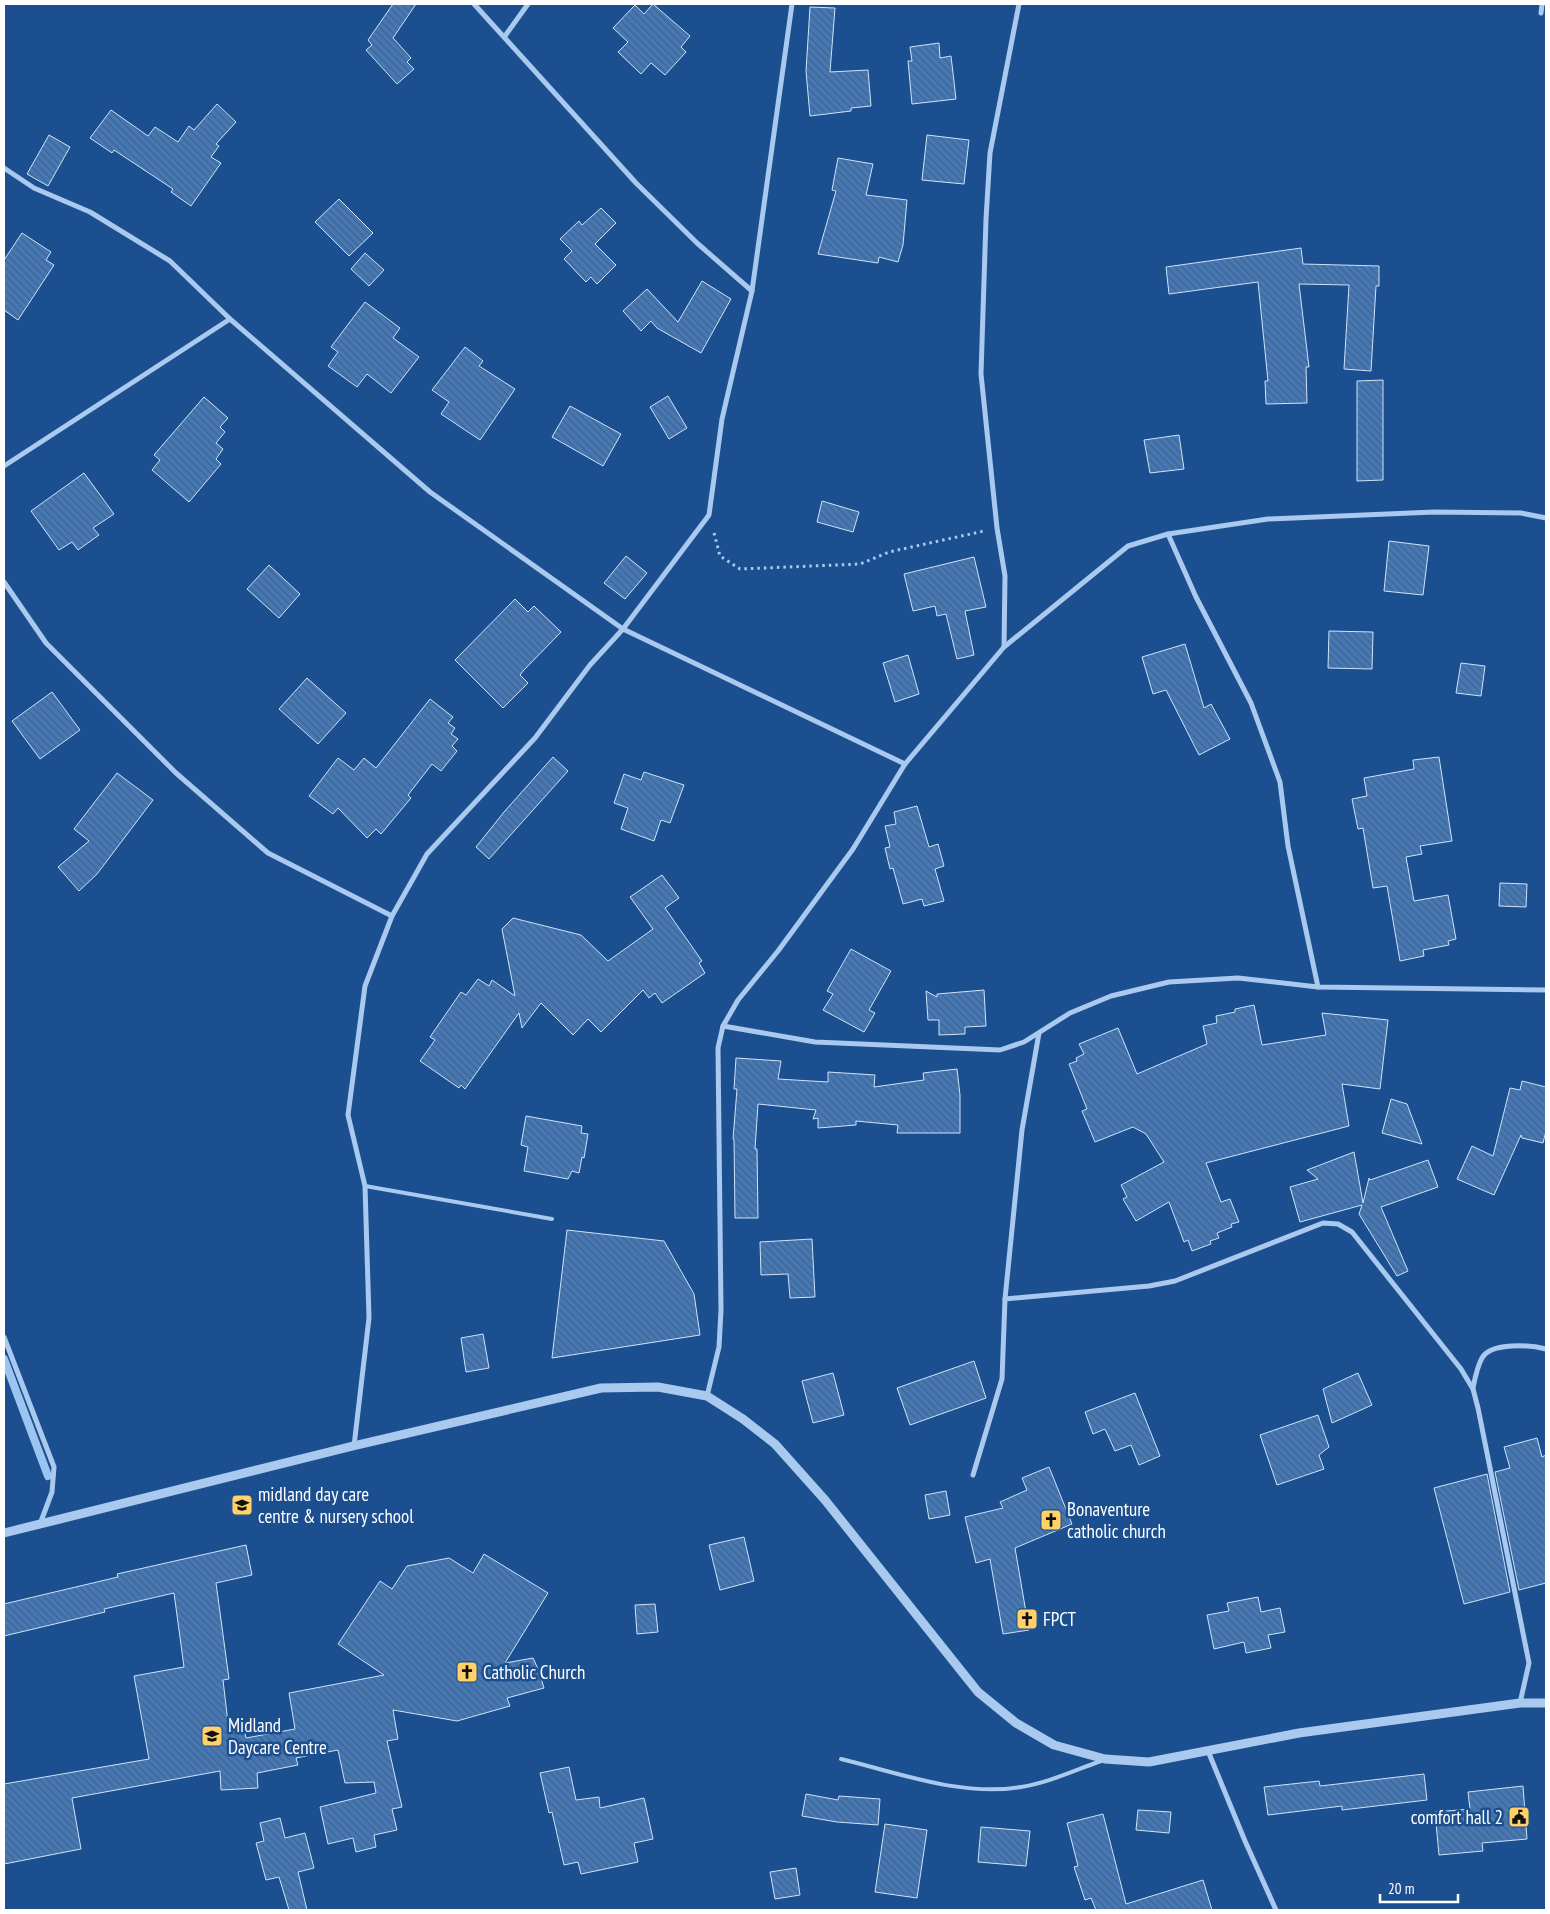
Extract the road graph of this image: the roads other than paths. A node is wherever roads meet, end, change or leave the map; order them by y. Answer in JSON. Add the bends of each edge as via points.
{"nodes":[{"id":1,"x":474,"y":4,"type":"edge"},
{"id":2,"x":528,"y":4,"type":"edge"},
{"id":3,"x":792,"y":4,"type":"edge"},
{"id":4,"x":1019,"y":4,"type":"edge"},
{"id":5,"x":1542,"y":4,"type":"edge"},
{"id":6,"x":1541,"y":13,"type":"dead end"},
{"id":7,"x":504,"y":36,"type":"junction"},
{"id":8,"x":4,"y":168,"type":"edge"},
{"id":9,"x":752,"y":291,"type":"junction"},
{"id":10,"x":230,"y":319,"type":"junction"},
{"id":11,"x":4,"y":466,"type":"edge"},
{"id":12,"x":1546,"y":518,"type":"edge"},
{"id":13,"x":1168,"y":534,"type":"junction"},
{"id":14,"x":4,"y":582,"type":"edge"},
{"id":15,"x":623,"y":628,"type":"junction"},
{"id":16,"x":1004,"y":648,"type":"junction"},
{"id":17,"x":905,"y":764,"type":"junction"},
{"id":18,"x":392,"y":916,"type":"junction"},
{"id":19,"x":1318,"y":987,"type":"junction"},
{"id":20,"x":1546,"y":990,"type":"edge"},
{"id":21,"x":723,"y":1026,"type":"junction"},
{"id":22,"x":1039,"y":1033,"type":"junction"},
{"id":23,"x":365,"y":1186,"type":"junction"},
{"id":24,"x":552,"y":1219,"type":"dead end"},
{"id":25,"x":1005,"y":1299,"type":"junction"},
{"id":26,"x":4,"y":1337,"type":"edge"},
{"id":27,"x":1546,"y":1349,"type":"edge"},
{"id":28,"x":1473,"y":1389,"type":"junction"},
{"id":29,"x":706,"y":1396,"type":"junction"},
{"id":30,"x":354,"y":1446,"type":"junction"},
{"id":31,"x":973,"y":1475,"type":"dead end"},
{"id":32,"x":40,"y":1525,"type":"junction"},
{"id":33,"x":4,"y":1533,"type":"edge"},
{"id":34,"x":1520,"y":1703,"type":"junction"},
{"id":35,"x":1546,"y":1703,"type":"edge"},
{"id":36,"x":1208,"y":1751,"type":"junction"},
{"id":37,"x":841,"y":1758,"type":"dead end"},
{"id":38,"x":1105,"y":1759,"type":"junction"},
{"id":39,"x":1276,"y":1910,"type":"edge"}],
"edges":[{"from":1,"to":7,"type":"street"},
{"from":2,"to":7,"type":"street"},
{"from":3,"to":9,"type":"street"},
{"from":4,"to":16,"type":"street","via":[[990,153],[981,374],[997,528],[1006,576]]},
{"from":5,"to":6,"type":"street"},
{"from":7,"to":9,"type":"street","via":[[636,183]]},
{"from":8,"to":10,"type":"street","via":[[34,188],[90,212],[170,261]]},
{"from":9,"to":15,"type":"street","via":[[722,419],[709,515]]},
{"from":10,"to":11,"type":"street"},
{"from":10,"to":15,"type":"street","via":[[430,492]]},
{"from":12,"to":13,"type":"street","via":[[1521,513],[1434,512],[1268,518]]},
{"from":13,"to":16,"type":"street","via":[[1128,546]]},
{"from":13,"to":19,"type":"street","via":[[1196,597],[1251,703],[1280,782],[1288,846]]},
{"from":14,"to":18,"type":"street","via":[[46,643],[176,773],[261,847]]},
{"from":15,"to":17,"type":"street"},
{"from":15,"to":18,"type":"street","via":[[590,665],[535,738],[427,854]]},
{"from":16,"to":17,"type":"street"},
{"from":17,"to":21,"type":"street","via":[[853,849],[738,1000]]},
{"from":18,"to":23,"type":"street","via":[[365,986],[348,1115]]},
{"from":19,"to":20,"type":"street"},
{"from":19,"to":22,"type":"street","via":[[1238,978],[1169,982],[1111,996],[1070,1013]]},
{"from":21,"to":22,"type":"street","via":[[815,1042],[1000,1050]]},
{"from":21,"to":29,"type":"street","via":[[718,1048],[721,1310],[719,1347]]},
{"from":22,"to":25,"type":"street","via":[[1022,1130]]},
{"from":23,"to":24,"type":"lane"},
{"from":23,"to":30,"type":"street","via":[[369,1318]]},
{"from":25,"to":28,"type":"street","via":[[1175,1281],[1323,1223],[1338,1224],[1352,1232],[1461,1369]]},
{"from":25,"to":31,"type":"street","via":[[1002,1380]]},
{"from":26,"to":32,"type":"street","via":[[54,1467],[52,1492]]},
{"from":27,"to":28,"type":"street","via":[[1527,1346],[1494,1348],[1483,1356]]},
{"from":28,"to":34,"type":"street","via":[[1529,1663]]},
{"from":29,"to":30,"type":"street","via":[[658,1387],[601,1388]]},
{"from":29,"to":38,"type":"street","via":[[743,1418],[775,1444],[978,1692],[1016,1723],[1054,1745]]},
{"from":30,"to":32,"type":"street"},
{"from":32,"to":33,"type":"street"},
{"from":34,"to":35,"type":"street"},
{"from":34,"to":36,"type":"street","via":[[1299,1733]]},
{"from":36,"to":38,"type":"street","via":[[1149,1762]]},
{"from":36,"to":39,"type":"street"},
{"from":37,"to":38,"type":"lane","via":[[953,1786],[991,1789],[1022,1787]]}]}
